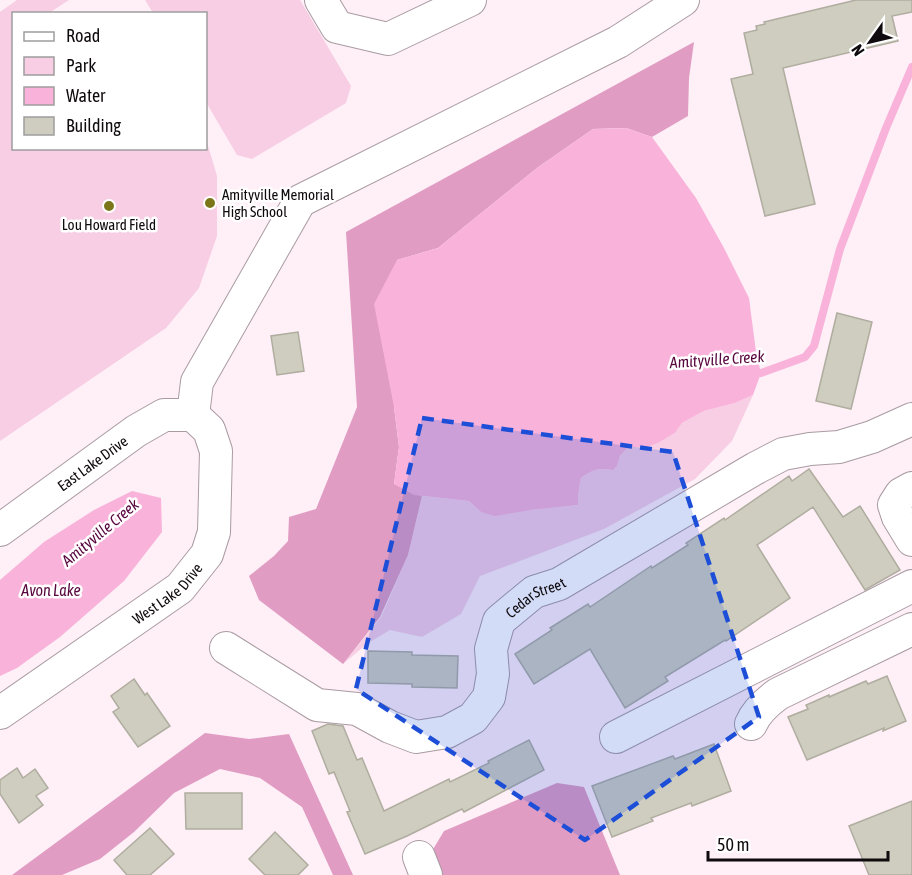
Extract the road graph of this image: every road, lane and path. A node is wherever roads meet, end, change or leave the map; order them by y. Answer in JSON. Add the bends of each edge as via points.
{"nodes":[{"id":1,"x":321,"y":0,"type":"edge"},
{"id":2,"x":470,"y":0,"type":"edge"},
{"id":3,"x":683,"y":0,"type":"edge"},
{"id":4,"x":193,"y":415,"type":"junction"},
{"id":5,"x":912,"y":419,"type":"edge"},
{"id":6,"x":912,"y":488,"type":"edge"},
{"id":7,"x":0,"y":530,"type":"edge"},
{"id":8,"x":912,"y":540,"type":"edge"},
{"id":9,"x":912,"y":586,"type":"edge"},
{"id":10,"x":912,"y":629,"type":"edge"},
{"id":11,"x":225,"y":648,"type":"dead end"},
{"id":12,"x":0,"y":713,"type":"edge"},
{"id":13,"x":751,"y":724,"type":"dead end"},
{"id":14,"x":616,"y":737,"type":"dead end"}],
"edges":[{"from":1,"to":2,"type":"street","via":[[337,27],[388,39]]},
{"from":3,"to":4,"type":"street","via":[[618,42],[300,201],[197,382]]},
{"from":4,"to":7,"type":"street","name":"East Lake Drive","via":[[164,415],[136,431]]},
{"from":4,"to":12,"type":"street","name":"West Lake Drive","via":[[209,430],[216,451],[214,532],[207,554],[180,588]]},
{"from":5,"to":11,"type":"street","name":"Cedar Street","via":[[840,447],[783,454],[559,584],[534,592],[499,621],[491,649],[493,674],[489,697],[473,718],[447,732],[416,737],[357,709],[317,705]]},
{"from":6,"to":8,"type":"street","via":[[901,494],[894,505]]},
{"from":9,"to":14,"type":"street"},
{"from":10,"to":13,"type":"street","via":[[778,694]]}]}
